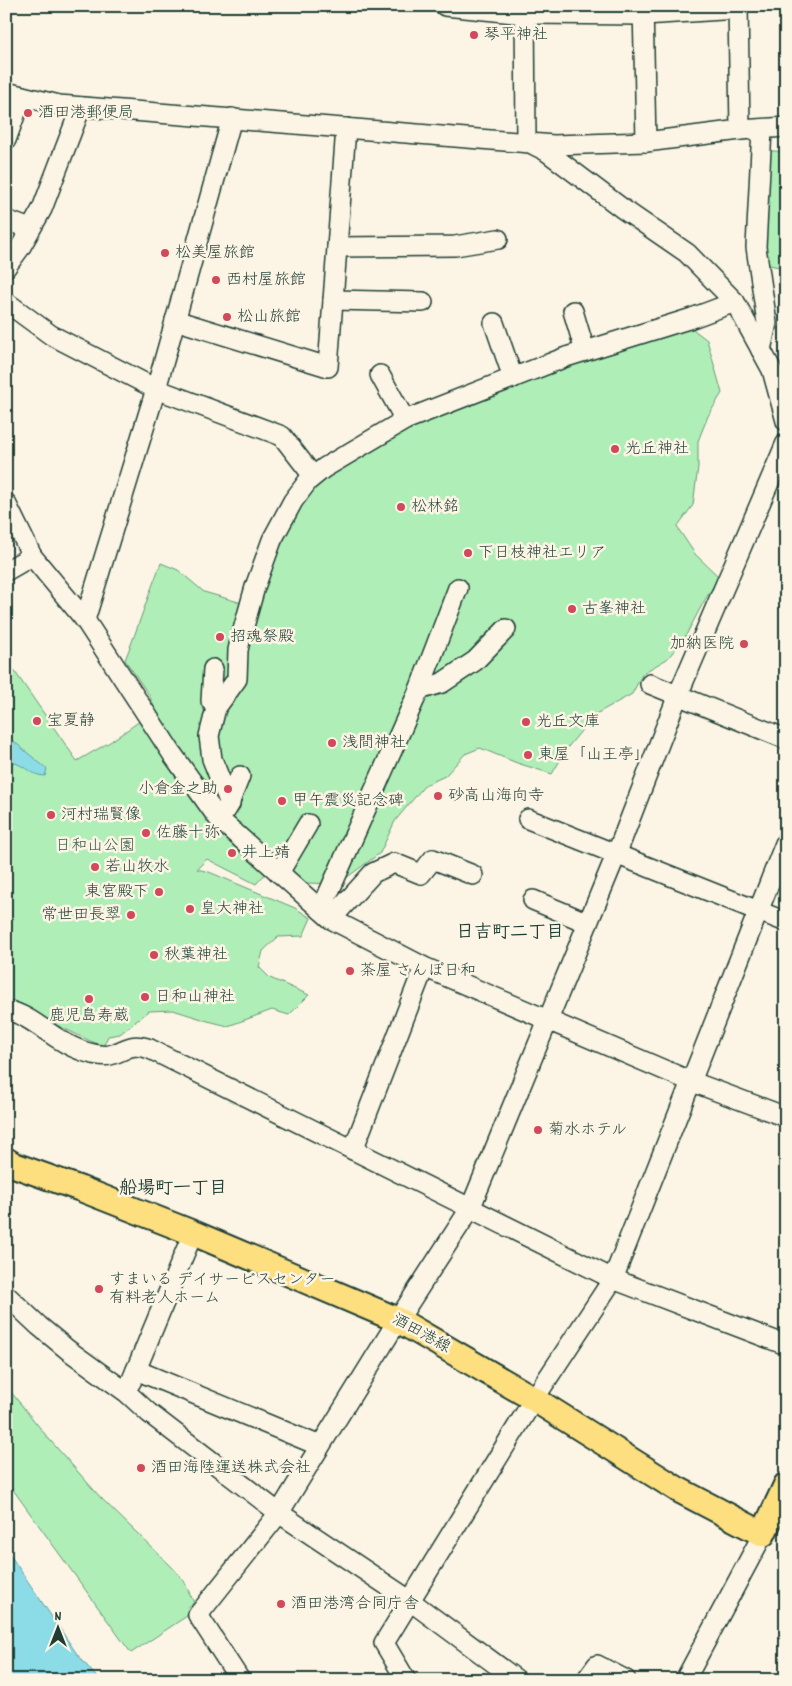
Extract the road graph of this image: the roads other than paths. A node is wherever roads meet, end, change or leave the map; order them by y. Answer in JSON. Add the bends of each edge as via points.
{"nodes":[{"id":1,"x":446,"y":6,"type":"edge"},
{"id":2,"x":738,"y":8,"type":"edge"},
{"id":3,"x":525,"y":10,"type":"edge"},
{"id":4,"x":644,"y":11,"type":"edge"},
{"id":5,"x":14,"y":94,"type":"edge"},
{"id":6,"x":81,"y":106,"type":"junction"},
{"id":7,"x":232,"y":118,"type":"junction"},
{"id":8,"x":786,"y":127,"type":"edge"},
{"id":9,"x":346,"y":128,"type":"junction"},
{"id":10,"x":762,"y":129,"type":"junction"},
{"id":11,"x":740,"y":130,"type":"junction"},
{"id":12,"x":6,"y":140,"type":"edge"},
{"id":13,"x":526,"y":142,"type":"junction"},
{"id":14,"x":646,"y":142,"type":"junction"},
{"id":15,"x":6,"y":220,"type":"edge"},
{"id":16,"x":30,"y":229,"type":"junction"},
{"id":17,"x":498,"y":239,"type":"dead end"},
{"id":18,"x":337,"y":247,"type":"junction"},
{"id":19,"x":6,"y":267,"type":"edge"},
{"id":20,"x":333,"y":300,"type":"junction"},
{"id":21,"x":6,"y":302,"type":"edge"},
{"id":22,"x":423,"y":302,"type":"dead end"},
{"id":23,"x":735,"y":302,"type":"junction"},
{"id":24,"x":573,"y":311,"type":"dead end"},
{"id":25,"x":175,"y":320,"type":"junction"},
{"id":26,"x":494,"y":323,"type":"dead end"},
{"id":27,"x":761,"y":350,"type":"junction"},
{"id":28,"x":585,"y":351,"type":"junction"},
{"id":29,"x":380,"y":375,"type":"dead end"},
{"id":30,"x":513,"y":378,"type":"junction"},
{"id":31,"x":156,"y":389,"type":"junction"},
{"id":32,"x":405,"y":420,"type":"junction"},
{"id":33,"x":786,"y":421,"type":"edge"},
{"id":34,"x":786,"y":443,"type":"edge"},
{"id":35,"x":314,"y":476,"type":"junction"},
{"id":36,"x":6,"y":503,"type":"edge"},
{"id":37,"x":32,"y":556,"type":"junction"},
{"id":38,"x":6,"y":571,"type":"edge"},
{"id":39,"x":458,"y":588,"type":"dead end"},
{"id":40,"x":85,"y":620,"type":"junction"},
{"id":41,"x":506,"y":629,"type":"dead end"},
{"id":42,"x":214,"y":669,"type":"dead end"},
{"id":43,"x":650,"y":684,"type":"dead end"},
{"id":44,"x":419,"y":690,"type":"junction"},
{"id":45,"x":678,"y":695,"type":"junction"},
{"id":46,"x":216,"y":708,"type":"junction"},
{"id":47,"x":786,"y":739,"type":"edge"},
{"id":48,"x":240,"y":776,"type":"dead end"},
{"id":49,"x":230,"y":804,"type":"junction"},
{"id":50,"x":528,"y":819,"type":"dead end"},
{"id":51,"x":221,"y":822,"type":"junction"},
{"id":52,"x":308,"y":824,"type":"dead end"},
{"id":53,"x":786,"y":841,"type":"edge"},
{"id":54,"x":616,"y":855,"type":"junction"},
{"id":55,"x":279,"y":873,"type":"junction"},
{"id":56,"x":473,"y":875,"type":"dead end"},
{"id":57,"x":533,"y":900,"type":"dead end"},
{"id":58,"x":758,"y":911,"type":"junction"},
{"id":59,"x":326,"y":915,"type":"junction"},
{"id":60,"x":786,"y":922,"type":"edge"},
{"id":61,"x":588,"y":923,"type":"junction"},
{"id":62,"x":424,"y":967,"type":"junction"},
{"id":63,"x":6,"y":1010,"type":"edge"},
{"id":64,"x":548,"y":1020,"type":"junction"},
{"id":65,"x":690,"y":1081,"type":"junction"},
{"id":66,"x":786,"y":1118,"type":"edge"},
{"id":67,"x":353,"y":1150,"type":"junction"},
{"id":68,"x":6,"y":1160,"type":"edge"},
{"id":69,"x":470,"y":1209,"type":"junction"},
{"id":70,"x":193,"y":1233,"type":"junction"},
{"id":71,"x":613,"y":1279,"type":"junction"},
{"id":72,"x":6,"y":1295,"type":"edge"},
{"id":73,"x":398,"y":1320,"type":"junction"},
{"id":74,"x":786,"y":1345,"type":"edge"},
{"id":75,"x":136,"y":1370,"type":"junction"},
{"id":76,"x":126,"y":1392,"type":"junction"},
{"id":77,"x":534,"y":1399,"type":"junction"},
{"id":78,"x":320,"y":1446,"type":"junction"},
{"id":79,"x":786,"y":1486,"type":"edge"},
{"id":80,"x":279,"y":1513,"type":"junction"},
{"id":81,"x":763,"y":1534,"type":"junction"},
{"id":82,"x":409,"y":1600,"type":"junction"},
{"id":83,"x":240,"y":1680,"type":"edge"},
{"id":84,"x":406,"y":1680,"type":"edge"},
{"id":85,"x":517,"y":1680,"type":"edge"},
{"id":86,"x":586,"y":1680,"type":"edge"},
{"id":87,"x":626,"y":1680,"type":"edge"},
{"id":88,"x":685,"y":1680,"type":"edge"}],
"edges":[{"from":1,"to":3,"type":"street"},
{"from":2,"to":4,"type":"street"},
{"from":2,"to":11,"type":"street"},
{"from":3,"to":4,"type":"street"},
{"from":3,"to":13,"type":"street"},
{"from":4,"to":14,"type":"street"},
{"from":5,"to":6,"type":"street"},
{"from":5,"to":12,"type":"street"},
{"from":6,"to":7,"type":"street"},
{"from":6,"to":16,"type":"street","via":[[42,209]]},
{"from":7,"to":9,"type":"street"},
{"from":7,"to":25,"type":"street"},
{"from":8,"to":10,"type":"street"},
{"from":9,"to":13,"type":"street"},
{"from":9,"to":18,"type":"street"},
{"from":10,"to":11,"type":"street"},
{"from":10,"to":27,"type":"street","via":[[756,247],[767,322]]},
{"from":11,"to":14,"type":"street"},
{"from":13,"to":14,"type":"street","via":[[554,145]]},
{"from":13,"to":23,"type":"street","via":[[546,151],[687,253]]},
{"from":15,"to":16,"type":"street"},
{"from":16,"to":19,"type":"street"},
{"from":17,"to":18,"type":"street","via":[[456,246]]},
{"from":18,"to":20,"type":"street"},
{"from":20,"to":22,"type":"street"},
{"from":20,"to":25,"type":"street","via":[[328,367]]},
{"from":21,"to":31,"type":"street","via":[[51,335]]},
{"from":23,"to":27,"type":"street"},
{"from":23,"to":28,"type":"street"},
{"from":24,"to":28,"type":"street"},
{"from":25,"to":31,"type":"street"},
{"from":26,"to":30,"type":"street"},
{"from":27,"to":33,"type":"street","via":[[772,370]]},
{"from":28,"to":30,"type":"street"},
{"from":29,"to":32,"type":"street"},
{"from":30,"to":32,"type":"street"},
{"from":31,"to":35,"type":"street","via":[[282,436]]},
{"from":31,"to":40,"type":"street"},
{"from":32,"to":35,"type":"street"},
{"from":34,"to":45,"type":"street"},
{"from":35,"to":46,"type":"street","via":[[293,501],[272,540],[241,637],[237,679]]},
{"from":36,"to":37,"type":"street"},
{"from":37,"to":38,"type":"street"},
{"from":37,"to":40,"type":"street"},
{"from":39,"to":44,"type":"street"},
{"from":40,"to":51,"type":"street"},
{"from":41,"to":44,"type":"street","via":[[474,661],[442,683]]},
{"from":42,"to":46,"type":"street","via":[[211,701]]},
{"from":43,"to":45,"type":"street"},
{"from":44,"to":59,"type":"street"},
{"from":45,"to":47,"type":"street"},
{"from":45,"to":54,"type":"street"},
{"from":46,"to":49,"type":"street","via":[[209,736],[212,759]]},
{"from":48,"to":49,"type":"street"},
{"from":49,"to":51,"type":"street"},
{"from":50,"to":54,"type":"street"},
{"from":51,"to":55,"type":"street"},
{"from":52,"to":55,"type":"street"},
{"from":53,"to":58,"type":"street"},
{"from":54,"to":58,"type":"street"},
{"from":54,"to":61,"type":"street"},
{"from":55,"to":59,"type":"street"},
{"from":56,"to":59,"type":"street","via":[[433,859],[421,874],[394,863],[373,873]]},
{"from":57,"to":61,"type":"street"},
{"from":58,"to":60,"type":"street"},
{"from":58,"to":65,"type":"street"},
{"from":59,"to":62,"type":"street"},
{"from":61,"to":64,"type":"street"},
{"from":62,"to":64,"type":"street"},
{"from":62,"to":67,"type":"street"},
{"from":63,"to":67,"type":"street","via":[[20,1013],[47,1033],[80,1050],[108,1056],[138,1045],[150,1049]]},
{"from":64,"to":65,"type":"street"},
{"from":64,"to":69,"type":"street"},
{"from":65,"to":66,"type":"street"},
{"from":65,"to":71,"type":"street"},
{"from":67,"to":69,"type":"street"},
{"from":68,"to":70,"type":"main road","name":"酒田港線"},
{"from":69,"to":71,"type":"street"},
{"from":69,"to":73,"type":"street"},
{"from":70,"to":73,"type":"main road","name":"酒田港線"},
{"from":70,"to":75,"type":"street"},
{"from":71,"to":74,"type":"street"},
{"from":71,"to":77,"type":"street"},
{"from":72,"to":76,"type":"street","via":[[68,1350]]},
{"from":73,"to":77,"type":"main road","name":"酒田港線"},
{"from":73,"to":78,"type":"street"},
{"from":75,"to":76,"type":"street"},
{"from":75,"to":78,"type":"street"},
{"from":76,"to":80,"type":"street"},
{"from":77,"to":81,"type":"main road","name":"酒田港線","via":[[677,1489]]},
{"from":77,"to":82,"type":"street"},
{"from":78,"to":80,"type":"street"},
{"from":79,"to":81,"type":"main road"},
{"from":80,"to":82,"type":"street"},
{"from":80,"to":83,"type":"street","via":[[198,1615]]},
{"from":81,"to":88,"type":"street"},
{"from":82,"to":84,"type":"street","via":[[384,1643]]},
{"from":82,"to":85,"type":"street"},
{"from":86,"to":87,"type":"street","via":[[597,1665]]}]}
